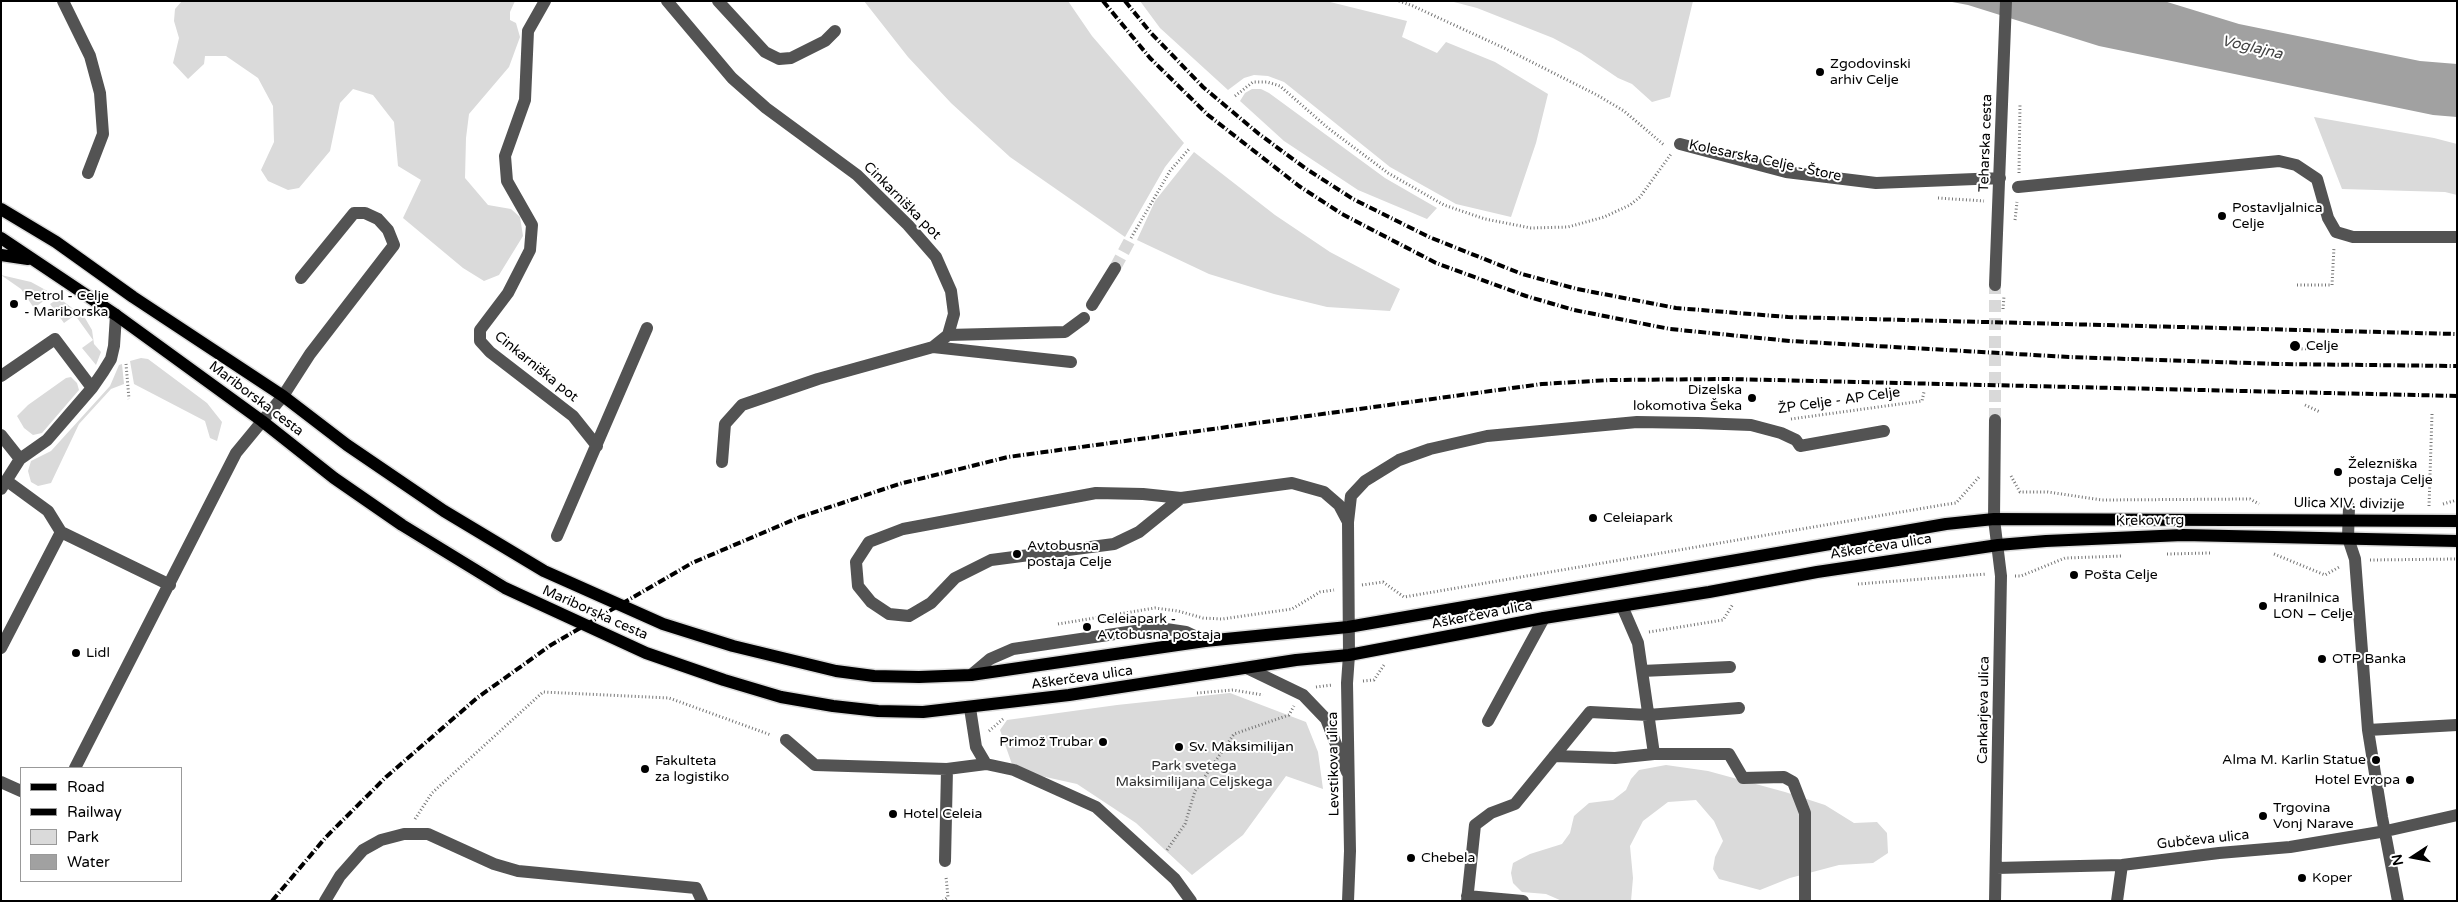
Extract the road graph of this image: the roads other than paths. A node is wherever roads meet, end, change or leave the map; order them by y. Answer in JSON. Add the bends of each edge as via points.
{"nodes":[{"id":1,"x":63,"y":1,"type":"edge"},
{"id":2,"x":545,"y":1,"type":"edge"},
{"id":3,"x":667,"y":1,"type":"edge"},
{"id":4,"x":718,"y":1,"type":"edge"},
{"id":5,"x":2006,"y":1,"type":"edge"},
{"id":6,"x":834,"y":31,"type":"dead end"},
{"id":7,"x":1676,"y":148,"type":"road end"},
{"id":8,"x":88,"y":173,"type":"dead end"},
{"id":9,"x":2000,"y":178,"type":"junction"},
{"id":10,"x":2018,"y":187,"type":"road end"},
{"id":11,"x":1,"y":201,"type":"edge"},
{"id":12,"x":1,"y":209,"type":"edge"},
{"id":13,"x":35,"y":230,"type":"junction"},
{"id":14,"x":1,"y":238,"type":"edge"},
{"id":15,"x":2457,"y":238,"type":"edge"},
{"id":16,"x":1,"y":255,"type":"edge"},
{"id":17,"x":35,"y":260,"type":"junction"},
{"id":18,"x":1115,"y":268,"type":"tunnel mouth"},
{"id":19,"x":301,"y":278,"type":"dead end"},
{"id":20,"x":1995,"y":285,"type":"tunnel mouth"},
{"id":21,"x":1092,"y":305,"type":"dead end"},
{"id":22,"x":116,"y":314,"type":"junction"},
{"id":23,"x":1084,"y":318,"type":"dead end"},
{"id":24,"x":646,"y":328,"type":"dead end"},
{"id":25,"x":948,"y":335,"type":"junction"},
{"id":26,"x":934,"y":348,"type":"junction"},
{"id":27,"x":1071,"y":362,"type":"dead end"},
{"id":28,"x":1,"y":376,"type":"edge"},
{"id":29,"x":92,"y":388,"type":"junction"},
{"id":30,"x":283,"y":396,"type":"junction"},
{"id":31,"x":1995,"y":420,"type":"tunnel mouth"},
{"id":32,"x":262,"y":421,"type":"junction"},
{"id":33,"x":1884,"y":431,"type":"dead end"},
{"id":34,"x":1,"y":435,"type":"edge"},
{"id":35,"x":597,"y":446,"type":"junction"},
{"id":36,"x":20,"y":459,"type":"junction"},
{"id":37,"x":722,"y":462,"type":"dead end"},
{"id":38,"x":4,"y":485,"type":"edge"},
{"id":39,"x":1181,"y":498,"type":"junction"},
{"id":40,"x":2348,"y":513,"type":"junction"},
{"id":41,"x":2241,"y":518,"type":"joint"},
{"id":42,"x":1994,"y":519,"type":"junction"},
{"id":43,"x":2457,"y":521,"type":"edge"},
{"id":44,"x":1348,"y":522,"type":"junction"},
{"id":45,"x":61,"y":532,"type":"junction"},
{"id":46,"x":557,"y":536,"type":"dead end"},
{"id":47,"x":2348,"y":538,"type":"junction"},
{"id":48,"x":2457,"y":541,"type":"edge"},
{"id":49,"x":1998,"y":546,"type":"junction"},
{"id":50,"x":170,"y":585,"type":"junction"},
{"id":51,"x":1622,"y":606,"type":"junction"},
{"id":52,"x":1544,"y":618,"type":"junction"},
{"id":53,"x":1348,"y":627,"type":"junction"},
{"id":54,"x":1205,"y":641,"type":"junction"},
{"id":55,"x":1,"y":648,"type":"edge"},
{"id":56,"x":1349,"y":656,"type":"junction"},
{"id":57,"x":1730,"y":667,"type":"dead end"},
{"id":58,"x":1247,"y":668,"type":"junction"},
{"id":59,"x":1642,"y":671,"type":"junction"},
{"id":60,"x":970,"y":675,"type":"junction"},
{"id":61,"x":970,"y":708,"type":"junction"},
{"id":62,"x":1739,"y":708,"type":"dead end"},
{"id":63,"x":1648,"y":715,"type":"junction"},
{"id":64,"x":1488,"y":721,"type":"dead end"},
{"id":65,"x":2457,"y":725,"type":"edge"},
{"id":66,"x":2368,"y":730,"type":"junction"},
{"id":67,"x":786,"y":740,"type":"road end"},
{"id":68,"x":1654,"y":754,"type":"junction"},
{"id":69,"x":1554,"y":756,"type":"junction"},
{"id":70,"x":986,"y":764,"type":"junction"},
{"id":71,"x":77,"y":767,"type":"edge"},
{"id":72,"x":947,"y":768,"type":"junction"},
{"id":73,"x":1,"y":782,"type":"edge"},
{"id":74,"x":1350,"y":782,"type":"junction"},
{"id":75,"x":20,"y":791,"type":"edge"},
{"id":76,"x":2457,"y":815,"type":"edge"},
{"id":77,"x":2386,"y":831,"type":"junction"},
{"id":78,"x":945,"y":861,"type":"road end"},
{"id":79,"x":2122,"y":865,"type":"junction"},
{"id":80,"x":1996,"y":868,"type":"junction"},
{"id":81,"x":1467,"y":899,"type":"edge"},
{"id":82,"x":325,"y":901,"type":"edge"},
{"id":83,"x":702,"y":901,"type":"edge"},
{"id":84,"x":1191,"y":901,"type":"edge"},
{"id":85,"x":1348,"y":901,"type":"edge"},
{"id":86,"x":1523,"y":901,"type":"edge"},
{"id":87,"x":1805,"y":901,"type":"edge"},
{"id":88,"x":1996,"y":901,"type":"edge"},
{"id":89,"x":2118,"y":901,"type":"edge"},
{"id":90,"x":2398,"y":901,"type":"edge"}],
"edges":[{"from":1,"to":8,"type":"street","via":[[90,56],[100,93],[103,134]]},
{"from":2,"to":35,"type":"street","name":"Cinkarniška pot","via":[[528,31],[525,100],[505,156],[507,181],[532,225],[530,250],[508,294],[480,330],[480,342],[573,416]]},
{"from":3,"to":25,"type":"street","name":"Cinkarniška pot","via":[[732,78],[766,108],[857,175],[936,257],[950,292],[954,314]]},
{"from":4,"to":6,"type":"street","via":[[765,52],[779,59],[791,58],[825,41]]},
{"from":5,"to":9,"type":"street","name":"Teharska cesta"},
{"from":7,"to":9,"type":"street","via":[[1786,172],[1876,183]]},
{"from":9,"to":20,"type":"street","name":"Teharska cesta"},
{"from":10,"to":15,"type":"street","via":[[2279,161],[2296,165],[2317,179],[2328,218],[2336,232],[2353,236]]},
{"from":11,"to":13,"type":"main road"},
{"from":12,"to":13,"type":"main road","name":"Mariborska cesta"},
{"from":13,"to":30,"type":"main road","name":"Mariborska cesta"},
{"from":14,"to":17,"type":"main road","name":"Mariborska cesta"},
{"from":16,"to":17,"type":"main road"},
{"from":17,"to":22,"type":"main road","name":"Mariborska cesta"},
{"from":18,"to":21,"type":"street"},
{"from":19,"to":30,"type":"street","via":[[354,212],[378,219],[388,230],[394,245],[310,354]]},
{"from":22,"to":29,"type":"street","via":[[111,359]]},
{"from":22,"to":32,"type":"main road","name":"Mariborska cesta"},
{"from":23,"to":25,"type":"street","via":[[1065,332]]},
{"from":24,"to":35,"type":"street"},
{"from":25,"to":26,"type":"street"},
{"from":26,"to":27,"type":"street"},
{"from":26,"to":37,"type":"street","via":[[818,379],[742,406],[725,424]]},
{"from":28,"to":29,"type":"street","via":[[54,339]]},
{"from":29,"to":36,"type":"street","via":[[47,440]]},
{"from":30,"to":32,"type":"street"},
{"from":30,"to":60,"type":"main road","name":"Mariborska cesta","via":[[347,445],[504,549],[544,571],[663,624],[836,672],[919,677]]},
{"from":31,"to":42,"type":"street"},
{"from":32,"to":50,"type":"street","via":[[236,453]]},
{"from":32,"to":61,"type":"main road","name":"Mariborska cesta","via":[[342,483],[454,558],[505,588],[646,653],[781,697],[833,706],[896,712]]},
{"from":33,"to":44,"type":"street","name":"Levstikova ulica","via":[[1800,446],[1796,440],[1781,433],[1751,425],[1698,422],[1637,422],[1488,436],[1430,449],[1381,469],[1351,496]]},
{"from":34,"to":36,"type":"street"},
{"from":35,"to":46,"type":"street"},
{"from":36,"to":38,"type":"street"},
{"from":38,"to":45,"type":"street","via":[[48,511]]},
{"from":39,"to":39,"type":"street","via":[[1096,493],[903,529],[869,542],[856,562],[858,586],[870,602],[889,614],[909,616],[930,603],[955,578],[990,560],[1114,544],[1139,532]]},
{"from":39,"to":44,"type":"street","via":[[1292,483],[1324,492],[1339,504]]},
{"from":40,"to":41,"type":"main road","name":"Ulica XIV. divizije"},
{"from":40,"to":43,"type":"main road","name":"Ulica XIV. divizije"},
{"from":40,"to":47,"type":"street"},
{"from":41,"to":42,"type":"main road","name":"Krekov trg"},
{"from":42,"to":49,"type":"street","name":"Cankarjeva ulica"},
{"from":42,"to":53,"type":"main road","name":"Aškerčeva ulica","via":[[1946,524]]},
{"from":44,"to":53,"type":"street","name":"Levstikova ulica"},
{"from":45,"to":50,"type":"street"},
{"from":45,"to":55,"type":"street"},
{"from":47,"to":48,"type":"main road"},
{"from":47,"to":49,"type":"main road","name":"Krekov trg","via":[[2118,537]]},
{"from":47,"to":66,"type":"street","via":[[2355,559]]},
{"from":49,"to":51,"type":"main road","name":"Aškerčeva ulica","via":[[1816,572]]},
{"from":49,"to":80,"type":"street","name":"Cankarjeva ulica","via":[[2001,576]]},
{"from":50,"to":71,"type":"street"},
{"from":51,"to":52,"type":"main road","name":"Aškerčeva ulica"},
{"from":51,"to":59,"type":"street","via":[[1638,643]]},
{"from":52,"to":56,"type":"main road","name":"Aškerčeva ulica"},
{"from":52,"to":64,"type":"street"},
{"from":53,"to":54,"type":"main road","name":"Aškerčeva ulica"},
{"from":53,"to":56,"type":"street","name":"Levstikova ulica"},
{"from":54,"to":60,"type":"main road","name":"Aškerčeva ulica"},
{"from":54,"to":60,"type":"street","via":[[1186,632],[1135,630],[1012,649]]},
{"from":56,"to":58,"type":"main road","name":"Aškerčeva ulica"},
{"from":56,"to":74,"type":"street","name":"Levstikova ulica"},
{"from":57,"to":59,"type":"street"},
{"from":58,"to":61,"type":"main road","name":"Aškerčeva ulica"},
{"from":58,"to":74,"type":"street","via":[[1326,719]]},
{"from":59,"to":63,"type":"street"},
{"from":61,"to":70,"type":"street","via":[[976,747]]},
{"from":62,"to":63,"type":"street"},
{"from":63,"to":68,"type":"street"},
{"from":63,"to":69,"type":"street","via":[[1590,712]]},
{"from":65,"to":66,"type":"street"},
{"from":66,"to":77,"type":"street"},
{"from":67,"to":72,"type":"street","via":[[815,765]]},
{"from":68,"to":69,"type":"street","via":[[1615,758]]},
{"from":68,"to":87,"type":"street","via":[[1728,754],[1743,778],[1784,777],[1793,782],[1805,813]]},
{"from":69,"to":81,"type":"street","via":[[1516,804],[1474,825]]},
{"from":70,"to":72,"type":"street"},
{"from":70,"to":84,"type":"street","via":[[1014,770],[1096,807],[1175,879]]},
{"from":72,"to":78,"type":"street"},
{"from":73,"to":75,"type":"street"},
{"from":74,"to":85,"type":"street","name":"Levstikova ulica"},
{"from":76,"to":77,"type":"street","name":"Gubčeva ulica"},
{"from":77,"to":79,"type":"street","name":"Gubčeva ulica","via":[[2290,847]]},
{"from":77,"to":90,"type":"street"},
{"from":79,"to":80,"type":"street","name":"Gubčeva ulica"},
{"from":79,"to":89,"type":"street"},
{"from":80,"to":88,"type":"street","name":"Cankarjeva ulica"},
{"from":81,"to":86,"type":"street"},
{"from":82,"to":83,"type":"street","via":[[340,876],[363,850],[381,840],[404,834],[428,834],[494,864],[518,871],[696,888]]}]}
